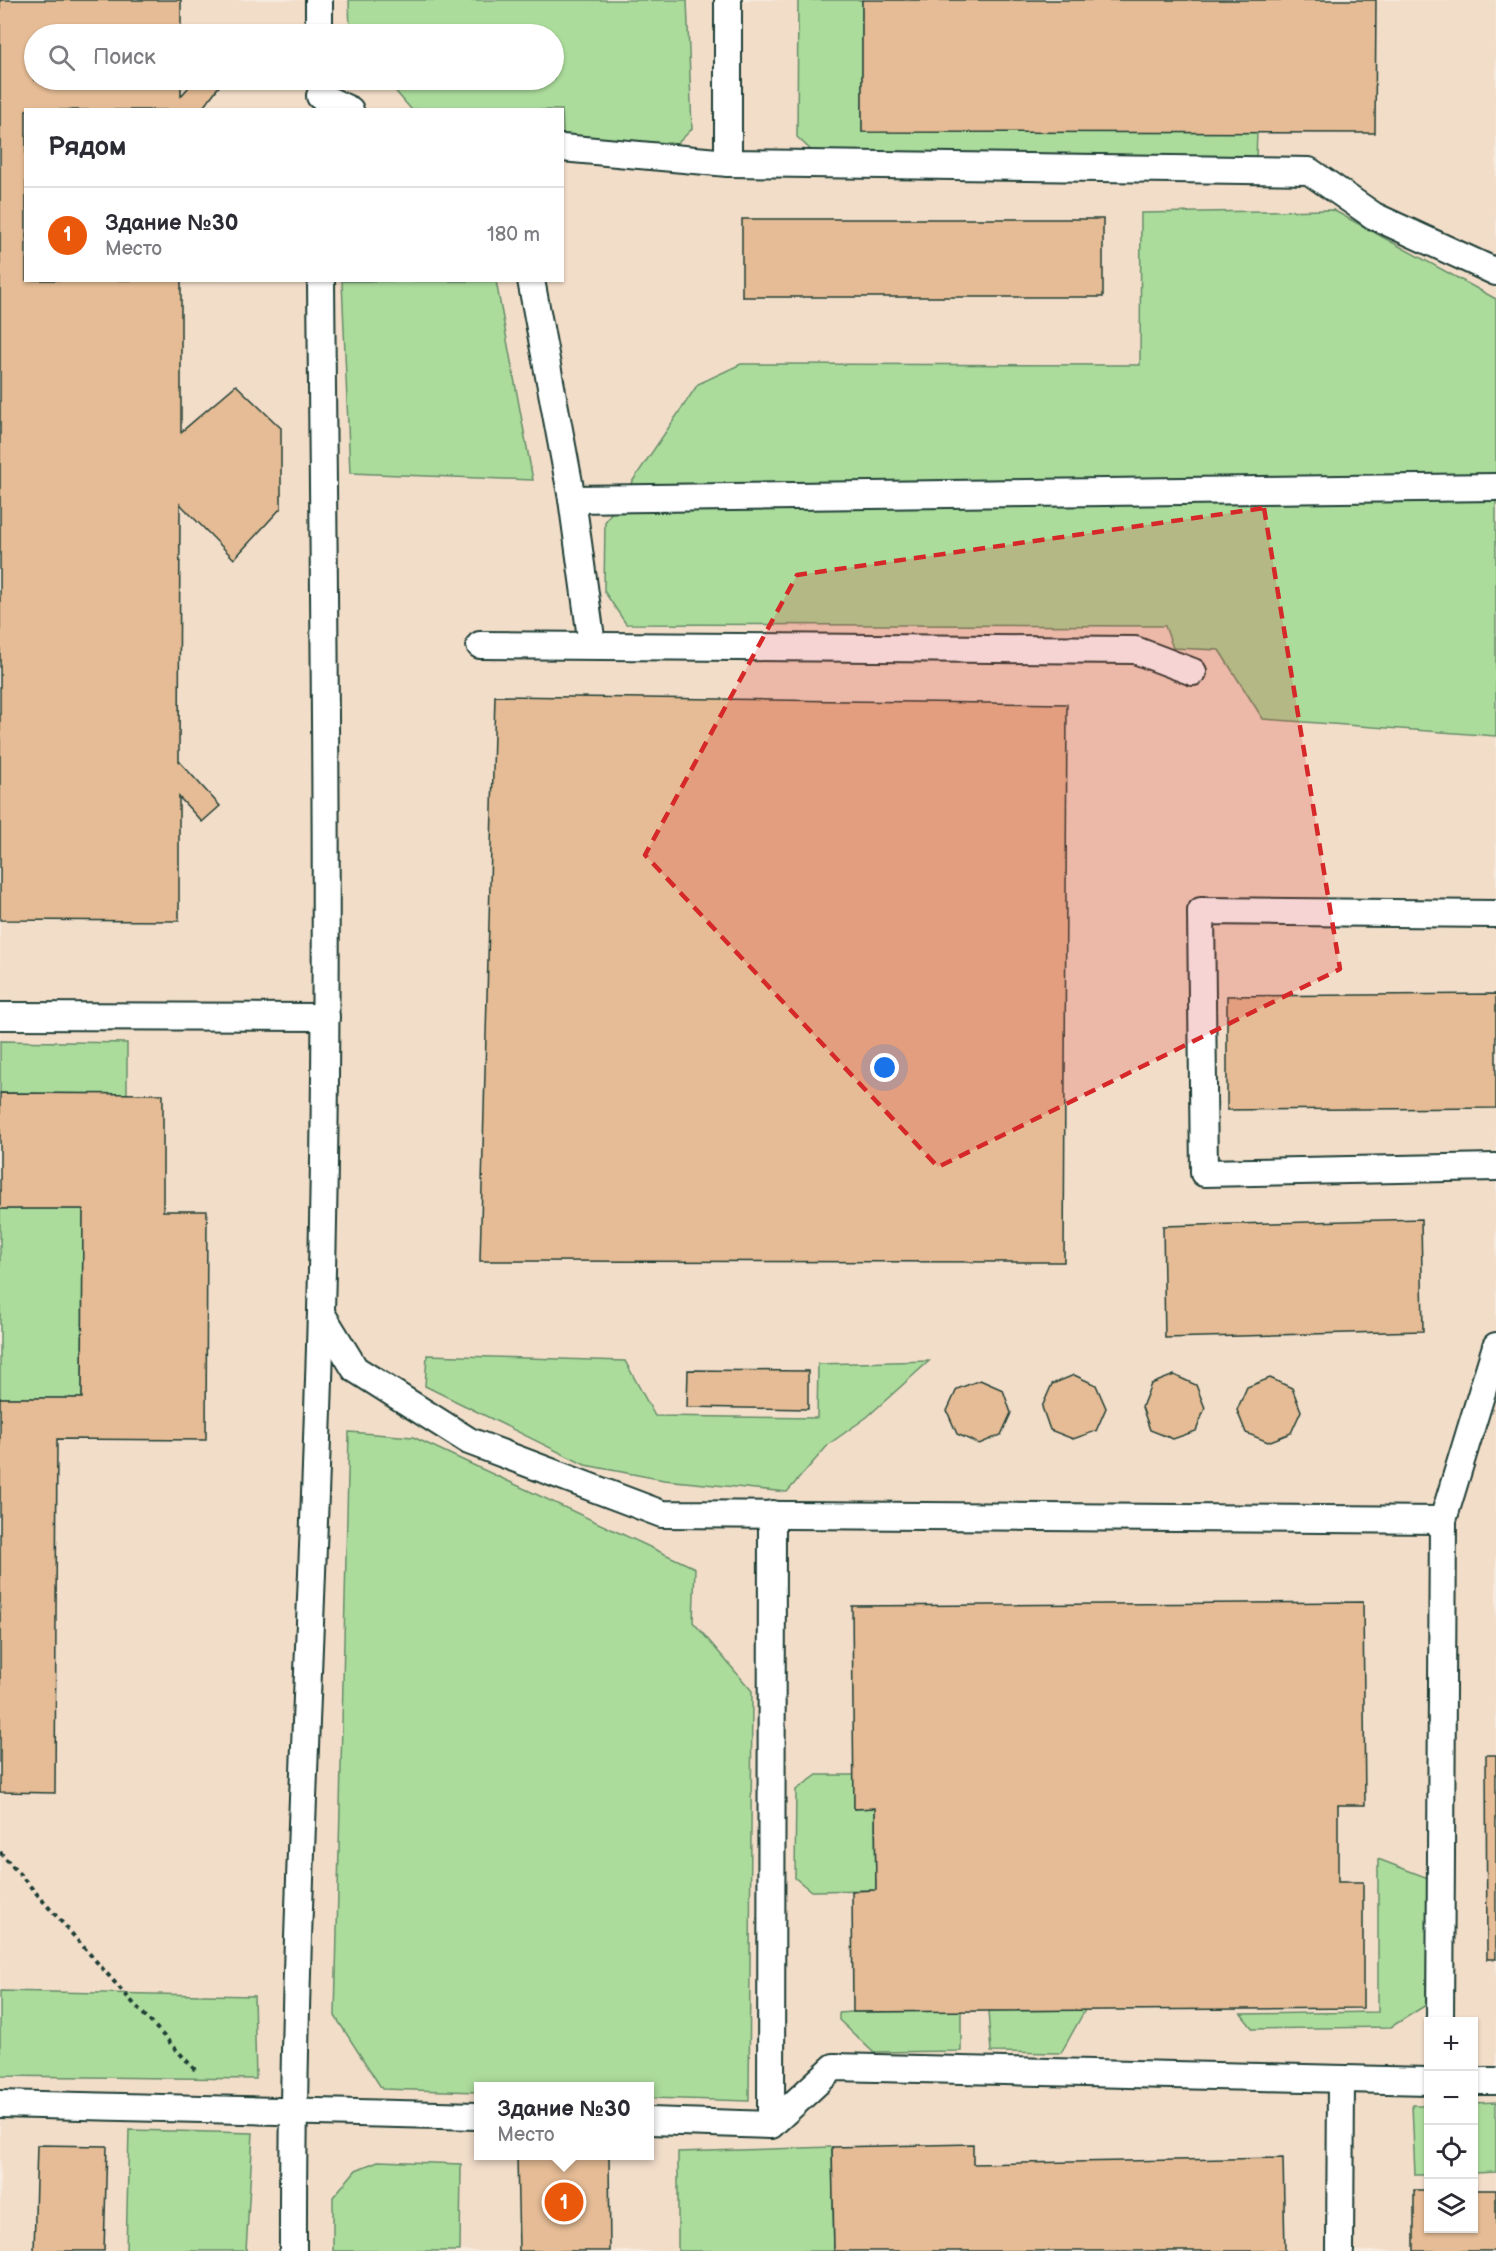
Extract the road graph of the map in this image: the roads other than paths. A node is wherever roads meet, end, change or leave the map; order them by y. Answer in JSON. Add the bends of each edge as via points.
{"nodes":[{"id":1,"x":319,"y":0,"type":"edge"},
{"id":2,"x":728,"y":0,"type":"edge"},
{"id":3,"x":320,"y":24,"type":"edge"},
{"id":4,"x":320,"y":95,"type":"edge"},
{"id":5,"x":346,"y":108,"type":"edge"},
{"id":6,"x":564,"y":148,"type":"edge"},
{"id":7,"x":729,"y":163,"type":"junction"},
{"id":8,"x":1496,"y":272,"type":"edge"},
{"id":9,"x":321,"y":282,"type":"edge"},
{"id":10,"x":531,"y":282,"type":"edge"},
{"id":11,"x":1496,"y":487,"type":"edge"},
{"id":12,"x":572,"y":499,"type":"junction"},
{"id":13,"x":480,"y":645,"type":"dead end"},
{"id":14,"x":592,"y":645,"type":"junction"},
{"id":15,"x":1193,"y":672,"type":"dead end"},
{"id":16,"x":1496,"y":914,"type":"edge"},
{"id":17,"x":0,"y":1016,"type":"edge"},
{"id":18,"x":326,"y":1017,"type":"junction"},
{"id":19,"x":1496,"y":1167,"type":"edge"},
{"id":20,"x":321,"y":1312,"type":"junction"},
{"id":21,"x":1496,"y":1346,"type":"edge"},
{"id":22,"x":772,"y":1514,"type":"junction"},
{"id":23,"x":1443,"y":1520,"type":"junction"},
{"id":24,"x":1440,"y":2017,"type":"edge"},
{"id":25,"x":1341,"y":2079,"type":"junction"},
{"id":26,"x":1424,"y":2081,"type":"edge"},
{"id":27,"x":1478,"y":2081,"type":"edge"},
{"id":28,"x":1496,"y":2081,"type":"edge"},
{"id":29,"x":0,"y":2104,"type":"edge"},
{"id":30,"x":292,"y":2111,"type":"junction"},
{"id":31,"x":474,"y":2116,"type":"edge"},
{"id":32,"x":654,"y":2121,"type":"edge"},
{"id":33,"x":771,"y":2125,"type":"junction"},
{"id":34,"x":293,"y":2251,"type":"edge"},
{"id":35,"x":1340,"y":2251,"type":"edge"}],
"edges":[{"from":1,"to":3,"type":"lane"},
{"from":2,"to":7,"type":"lane"},
{"from":4,"to":5,"type":"lane"},
{"from":6,"to":7,"type":"lane"},
{"from":7,"to":8,"type":"lane","via":[[1309,171],[1374,216]]},
{"from":9,"to":18,"type":"lane"},
{"from":10,"to":12,"type":"lane"},
{"from":11,"to":12,"type":"lane"},
{"from":12,"to":14,"type":"lane"},
{"from":13,"to":14,"type":"lane"},
{"from":14,"to":15,"type":"lane","via":[[1135,650]]},
{"from":16,"to":19,"type":"lane","via":[[1202,911],[1204,1173]]},
{"from":17,"to":18,"type":"lane"},
{"from":18,"to":20,"type":"lane"},
{"from":20,"to":22,"type":"lane","via":[[355,1369],[469,1441],[662,1514]]},
{"from":20,"to":30,"type":"lane"},
{"from":21,"to":23,"type":"lane"},
{"from":22,"to":23,"type":"lane"},
{"from":22,"to":33,"type":"lane"},
{"from":23,"to":24,"type":"lane"},
{"from":25,"to":26,"type":"lane"},
{"from":25,"to":33,"type":"lane","via":[[834,2067]]},
{"from":25,"to":35,"type":"lane"},
{"from":27,"to":28,"type":"lane"},
{"from":29,"to":30,"type":"lane"},
{"from":30,"to":31,"type":"lane"},
{"from":30,"to":34,"type":"lane"},
{"from":32,"to":33,"type":"lane"}]}
